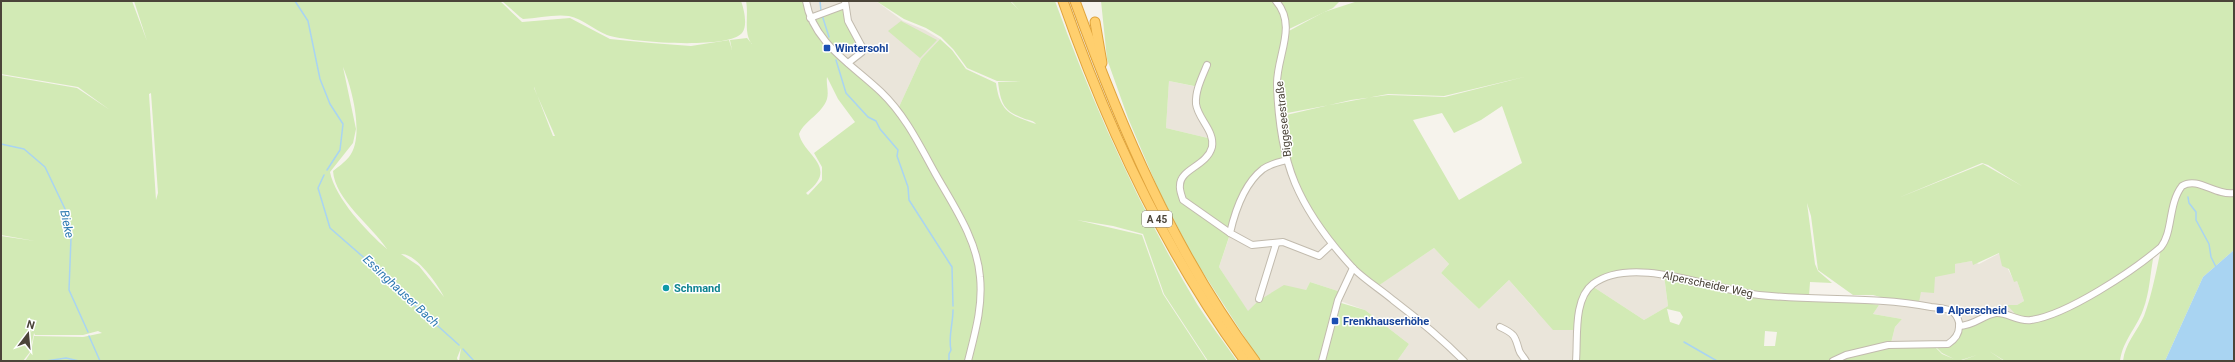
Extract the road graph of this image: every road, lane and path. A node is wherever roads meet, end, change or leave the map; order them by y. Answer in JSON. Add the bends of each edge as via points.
{"nodes":[{"id":1,"x":806,"y":1,"type":"edge"},
{"id":2,"x":1063,"y":1,"type":"edge"},
{"id":3,"x":1075,"y":1,"type":"edge"},
{"id":4,"x":1276,"y":1,"type":"edge"},
{"id":5,"x":845,"y":3,"type":"edge"},
{"id":6,"x":810,"y":18,"type":"junction"},
{"id":7,"x":1095,"y":22,"type":"dead end"},
{"id":8,"x":848,"y":63,"type":"junction"},
{"id":9,"x":1207,"y":65,"type":"dead end"},
{"id":10,"x":1106,"y":85,"type":"junction"},
{"id":11,"x":1287,"y":160,"type":"junction"},
{"id":12,"x":2234,"y":193,"type":"edge"},
{"id":13,"x":1230,"y":233,"type":"junction"},
{"id":14,"x":1276,"y":244,"type":"junction"},
{"id":15,"x":1332,"y":244,"type":"junction"},
{"id":16,"x":1353,"y":268,"type":"junction"},
{"id":17,"x":1258,"y":299,"type":"dead end"},
{"id":18,"x":1500,"y":326,"type":"dead end"},
{"id":19,"x":1960,"y":326,"type":"junction"},
{"id":20,"x":968,"y":361,"type":"edge"},
{"id":21,"x":1244,"y":361,"type":"edge"},
{"id":22,"x":1256,"y":361,"type":"edge"},
{"id":23,"x":1322,"y":361,"type":"edge"},
{"id":24,"x":1464,"y":361,"type":"edge"},
{"id":25,"x":1526,"y":361,"type":"edge"},
{"id":26,"x":1576,"y":361,"type":"edge"},
{"id":27,"x":1833,"y":361,"type":"edge"}],
"edges":[{"from":1,"to":6,"type":"street"},
{"from":2,"to":21,"type":"highway","number":"A 45","via":[[1129,163],[1163,231],[1197,291]]},
{"from":3,"to":10,"type":"highway","number":"A 45"},
{"from":4,"to":11,"type":"street","name":"Biggeseestraße","via":[[1284,15],[1287,31],[1277,84]]},
{"from":5,"to":6,"type":"street"},
{"from":5,"to":8,"type":"street","via":[[848,21],[862,47],[862,52]]},
{"from":6,"to":8,"type":"street","via":[[824,40]]},
{"from":7,"to":10,"type":"highway"},
{"from":8,"to":20,"type":"street","via":[[895,107],[910,128],[973,246],[978,261],[981,295]]},
{"from":9,"to":13,"type":"street","via":[[1196,102],[1212,140],[1212,148],[1206,160],[1182,177],[1180,185],[1183,200]]},
{"from":10,"to":22,"type":"highway","number":"A 45","via":[[1154,193],[1204,285]]},
{"from":11,"to":13,"type":"street","via":[[1263,169],[1250,184]]},
{"from":11,"to":15,"type":"street","name":"Biggeseestraße","via":[[1309,211]]},
{"from":12,"to":19,"type":"street","via":[[2223,194],[2193,182],[2182,186],[2175,199],[2168,232],[2160,247],[2067,308],[2025,320],[1995,313],[1968,326]]},
{"from":13,"to":14,"type":"street","via":[[1252,245]]},
{"from":14,"to":15,"type":"street","via":[[1283,242],[1319,256]]},
{"from":14,"to":17,"type":"street"},
{"from":15,"to":16,"type":"street","name":"Biggeseestraße"},
{"from":16,"to":23,"type":"street","via":[[1338,300]]},
{"from":16,"to":24,"type":"street","name":"Biggeseestraße"},
{"from":18,"to":25,"type":"street","via":[[1510,331],[1517,339],[1519,351]]},
{"from":19,"to":26,"type":"street","name":"Alperscheider Weg","via":[[1954,313],[1949,310],[1912,303],[1758,295],[1661,274],[1614,275],[1592,285],[1582,297]]},
{"from":19,"to":27,"type":"street","via":[[1956,336],[1947,344],[1888,345],[1846,355]]}]}
